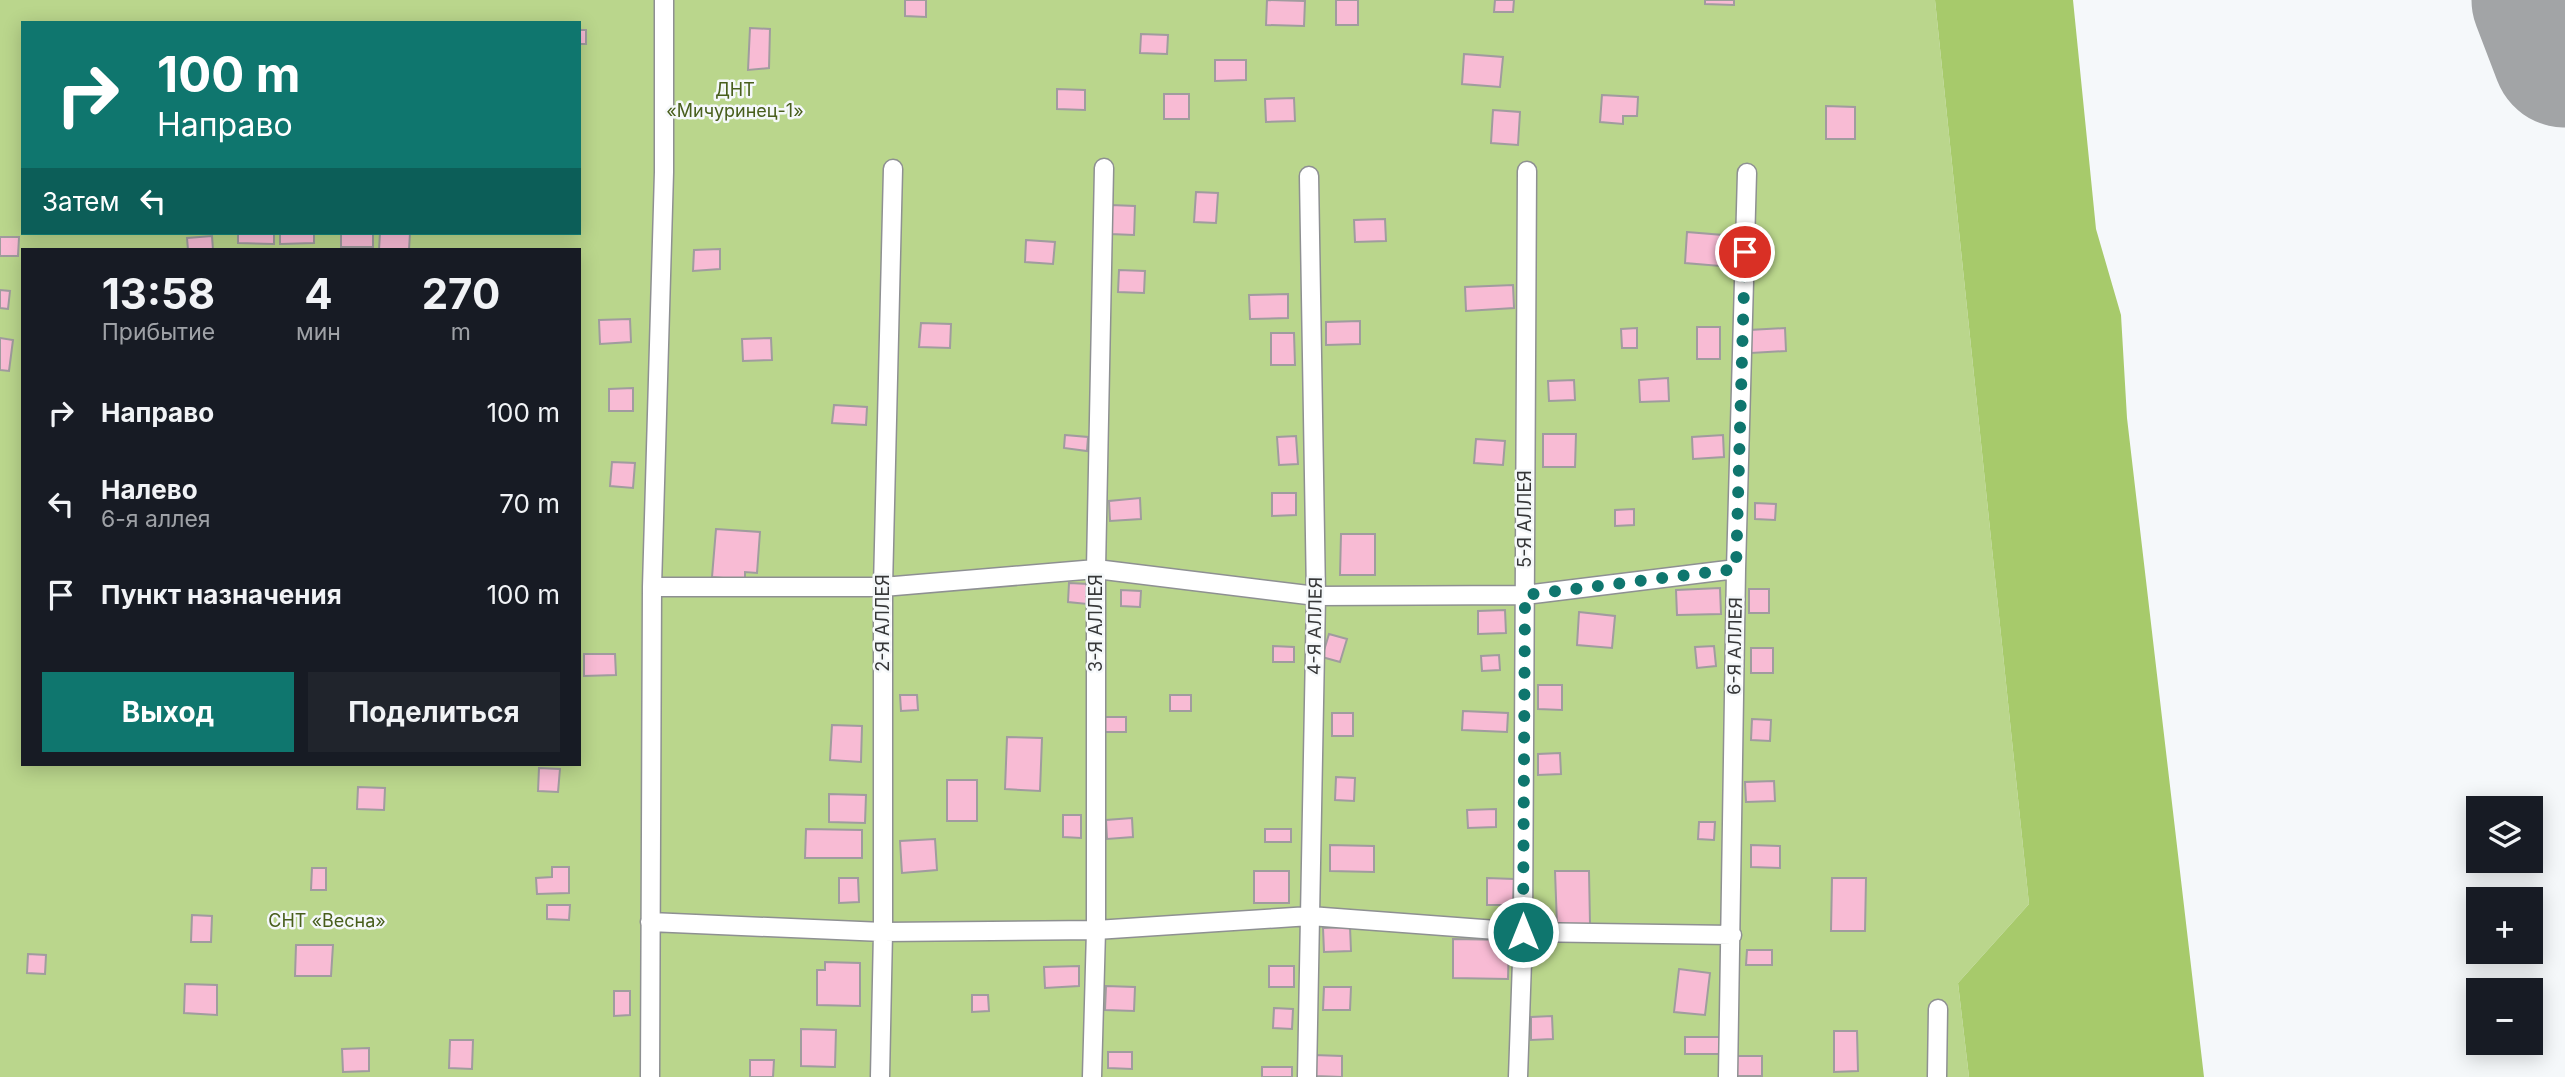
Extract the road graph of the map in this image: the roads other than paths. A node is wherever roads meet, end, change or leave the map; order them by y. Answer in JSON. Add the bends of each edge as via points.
{"nodes":[{"id":1,"x":664,"y":0,"type":"edge"},
{"id":2,"x":1104,"y":168,"type":"dead end"},
{"id":3,"x":892,"y":169,"type":"dead end"},
{"id":4,"x":1527,"y":171,"type":"dead end"},
{"id":5,"x":1747,"y":173,"type":"dead end"},
{"id":6,"x":1309,"y":176,"type":"dead end"},
{"id":7,"x":1096,"y":569,"type":"junction"},
{"id":8,"x":1736,"y":569,"type":"junction"},
{"id":9,"x":652,"y":587,"type":"junction"},
{"id":10,"x":883,"y":587,"type":"junction"},
{"id":11,"x":1525,"y":595,"type":"junction"},
{"id":12,"x":1316,"y":596,"type":"junction"},
{"id":13,"x":1310,"y":916,"type":"junction"},
{"id":14,"x":650,"y":922,"type":"junction"},
{"id":15,"x":1096,"y":930,"type":"junction"},
{"id":16,"x":883,"y":932,"type":"junction"},
{"id":17,"x":1523,"y":932,"type":"junction"},
{"id":18,"x":1732,"y":935,"type":"junction"},
{"id":19,"x":1938,"y":1009,"type":"dead end"},
{"id":20,"x":650,"y":1077,"type":"edge"},
{"id":21,"x":880,"y":1077,"type":"edge"},
{"id":22,"x":1092,"y":1077,"type":"edge"},
{"id":23,"x":1307,"y":1077,"type":"edge"},
{"id":24,"x":1518,"y":1077,"type":"edge"},
{"id":25,"x":1728,"y":1077,"type":"edge"},
{"id":26,"x":1937,"y":1077,"type":"edge"}],
"edges":[{"from":1,"to":9,"type":"street","via":[[664,172]]},
{"from":2,"to":7,"type":"street","name":"3-Я АЛЛЕЯ"},
{"from":3,"to":10,"type":"street","name":"2-Я АЛЛЕЯ"},
{"from":4,"to":11,"type":"street","name":"5-Я АЛЛЕЯ"},
{"from":5,"to":8,"type":"street","name":"6-Я АЛЛЕЯ"},
{"from":6,"to":12,"type":"street","name":"4-Я АЛЛЕЯ"},
{"from":7,"to":10,"type":"street"},
{"from":7,"to":12,"type":"street"},
{"from":7,"to":15,"type":"street","name":"3-Я АЛЛЕЯ"},
{"from":8,"to":11,"type":"street"},
{"from":8,"to":18,"type":"street","name":"6-Я АЛЛЕЯ"},
{"from":9,"to":10,"type":"street"},
{"from":9,"to":14,"type":"street"},
{"from":10,"to":16,"type":"street","name":"2-Я АЛЛЕЯ"},
{"from":11,"to":12,"type":"street"},
{"from":11,"to":17,"type":"street","name":"5-Я АЛЛЕЯ"},
{"from":12,"to":13,"type":"street","name":"4-Я АЛЛЕЯ"},
{"from":13,"to":15,"type":"street"},
{"from":13,"to":17,"type":"street"},
{"from":13,"to":23,"type":"street","name":"4-Я АЛЛЕЯ"},
{"from":14,"to":16,"type":"street"},
{"from":14,"to":20,"type":"street"},
{"from":15,"to":16,"type":"street"},
{"from":15,"to":22,"type":"street","name":"3-Я АЛЛЕЯ"},
{"from":16,"to":21,"type":"street","name":"2-Я АЛЛЕЯ"},
{"from":17,"to":18,"type":"street"},
{"from":17,"to":24,"type":"street","name":"5-Я АЛЛЕЯ"},
{"from":18,"to":25,"type":"street","name":"6-Я АЛЛЕЯ"},
{"from":19,"to":26,"type":"street"}]}
